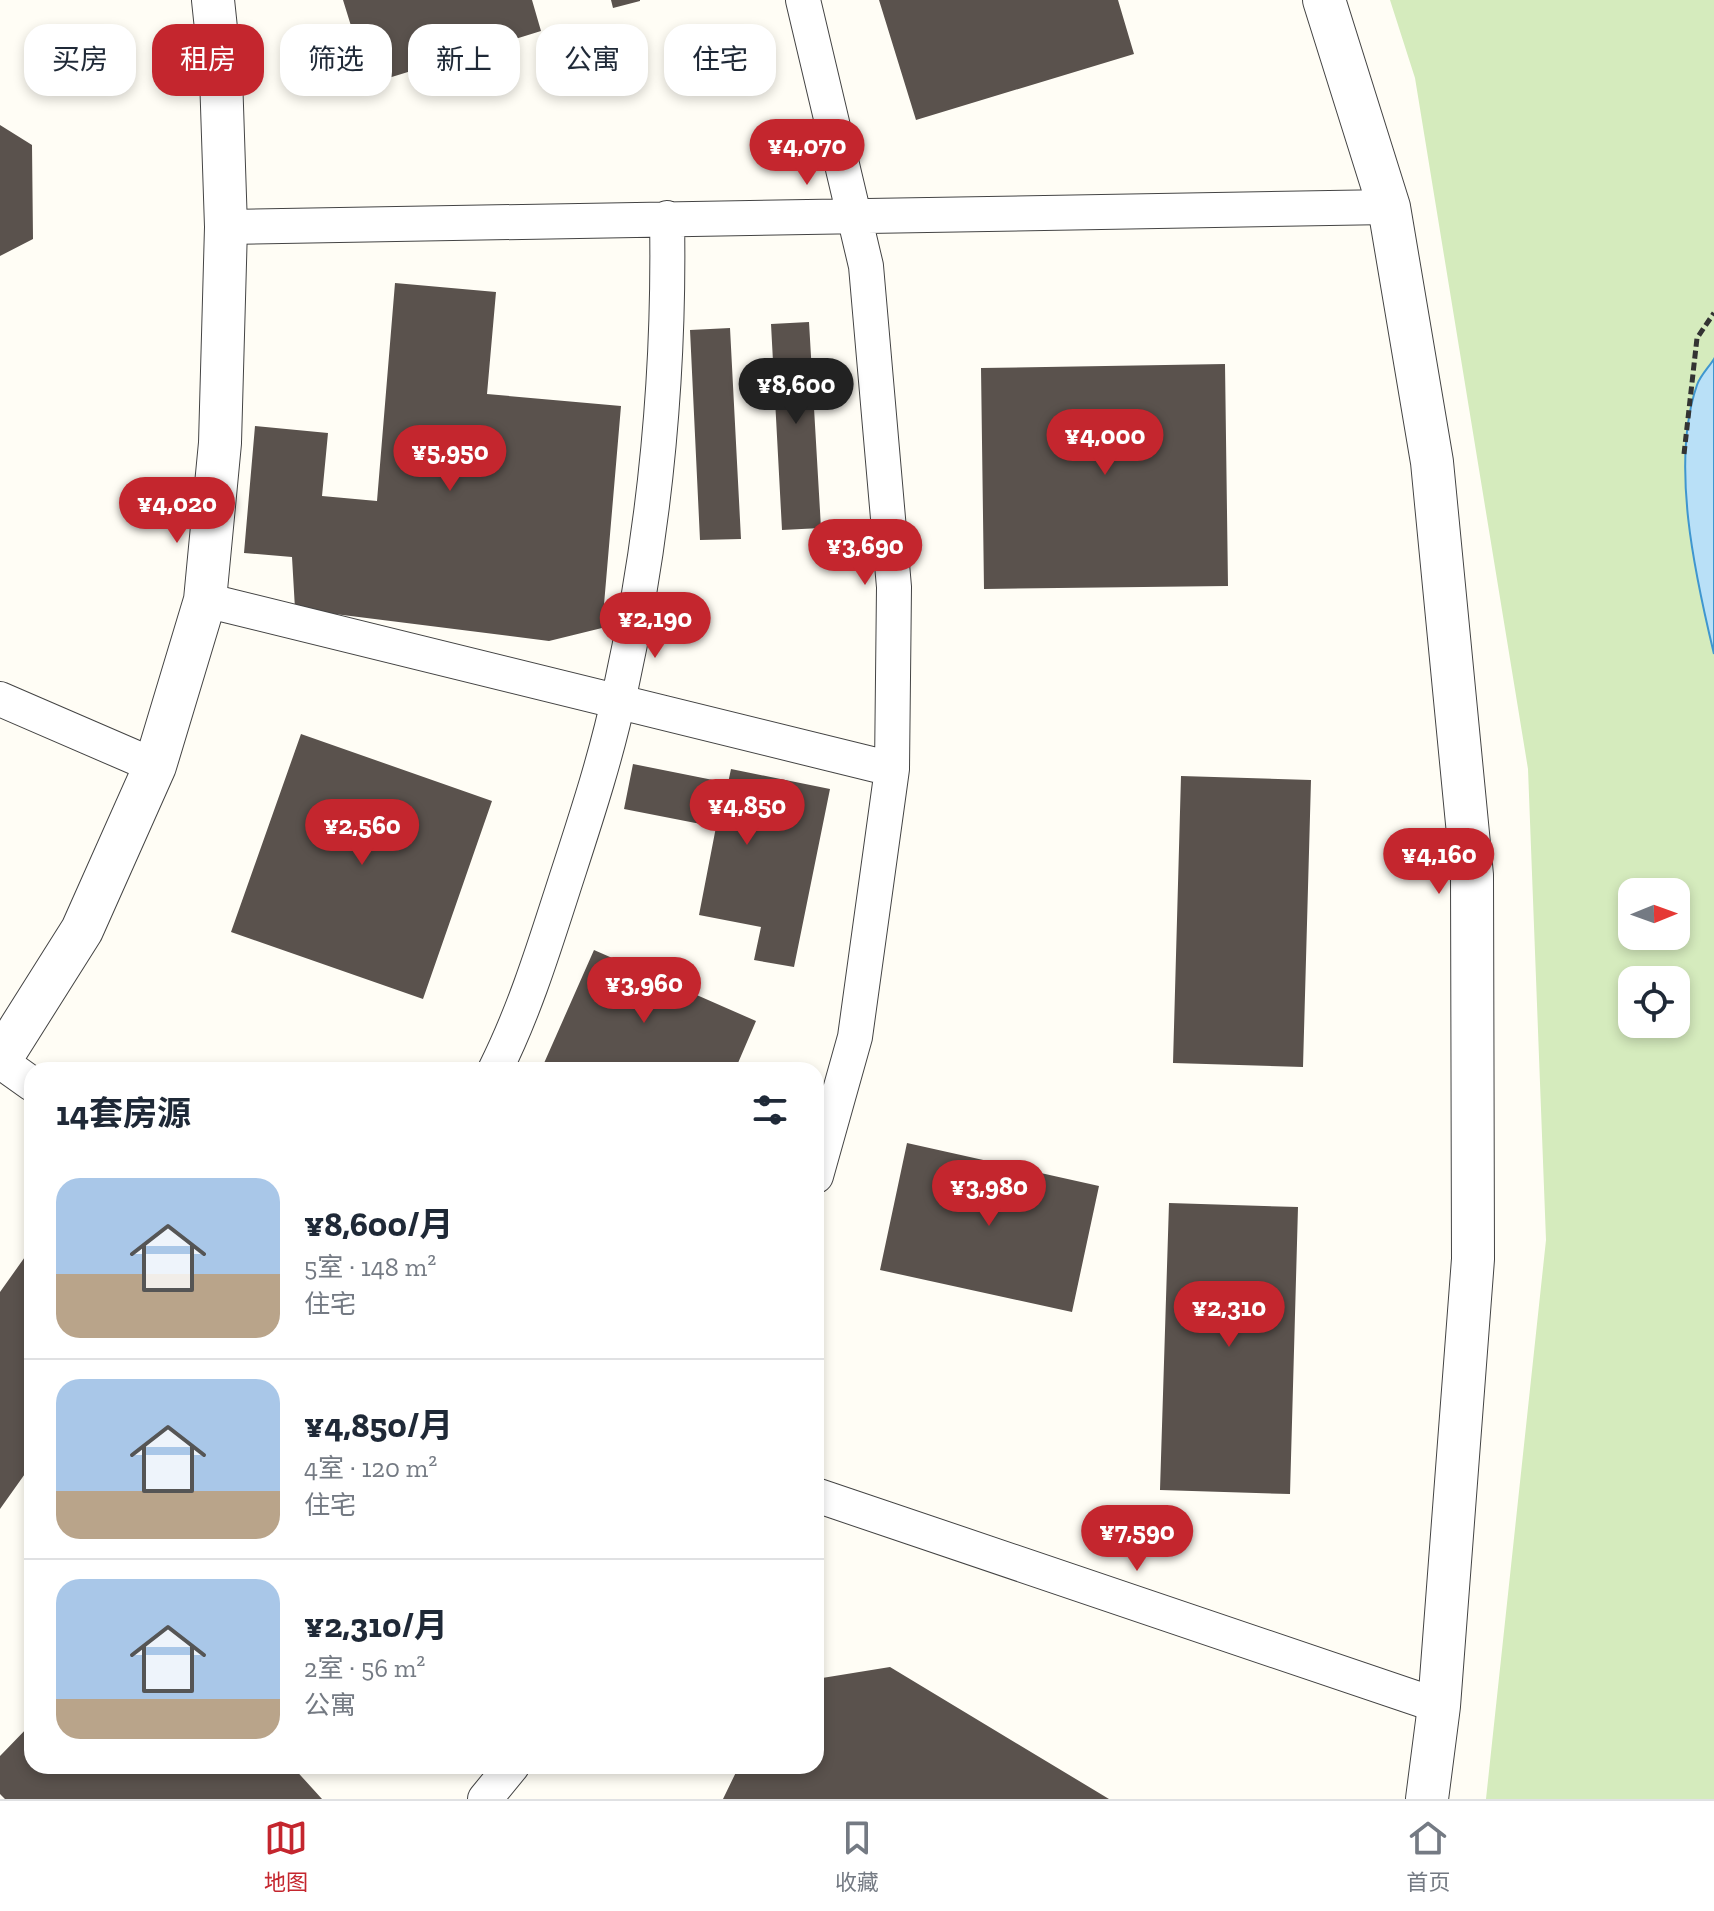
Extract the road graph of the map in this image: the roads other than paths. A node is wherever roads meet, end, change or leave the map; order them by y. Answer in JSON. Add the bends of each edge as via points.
{"nodes":[{"id":1,"x":213,"y":0,"type":"edge"},
{"id":2,"x":803,"y":0,"type":"edge"},
{"id":3,"x":1324,"y":0,"type":"edge"},
{"id":4,"x":1389,"y":207,"type":"junction"},
{"id":5,"x":854,"y":215,"type":"junction"},
{"id":6,"x":667,"y":218,"type":"junction"},
{"id":7,"x":226,"y":227,"type":"junction"},
{"id":8,"x":205,"y":600,"type":"junction"},
{"id":9,"x":0,"y":699,"type":"edge"},
{"id":10,"x":618,"y":701,"type":"junction"},
{"id":11,"x":155,"y":766,"type":"junction"},
{"id":12,"x":892,"y":769,"type":"junction"},
{"id":13,"x":0,"y":1061,"type":"edge"},
{"id":14,"x":499,"y":1062,"type":"edge"},
{"id":15,"x":24,"y":1078,"type":"edge"},
{"id":16,"x":824,"y":1147,"type":"edge"},
{"id":17,"x":824,"y":1498,"type":"edge"},
{"id":18,"x":1439,"y":1706,"type":"junction"},
{"id":19,"x":505,"y":1774,"type":"edge"},
{"id":20,"x":485,"y":1799,"type":"edge"},
{"id":21,"x":1427,"y":1799,"type":"edge"}],
"edges":[{"from":1,"to":7,"type":"street"},
{"from":2,"to":5,"type":"street"},
{"from":3,"to":4,"type":"street"},
{"from":4,"to":5,"type":"street"},
{"from":4,"to":18,"type":"street","via":[[1432,462],[1472,875],[1473,1259]]},
{"from":5,"to":6,"type":"street"},
{"from":5,"to":12,"type":"street","via":[[866,266],[894,587]]},
{"from":6,"to":7,"type":"street"},
{"from":6,"to":10,"type":"street","via":[[655,493]]},
{"from":7,"to":8,"type":"street","via":[[220,443]]},
{"from":8,"to":10,"type":"street"},
{"from":8,"to":11,"type":"street"},
{"from":9,"to":11,"type":"street"},
{"from":10,"to":12,"type":"street"},
{"from":10,"to":14,"type":"street","via":[[534,979]]},
{"from":11,"to":13,"type":"street","via":[[82,930]]},
{"from":12,"to":16,"type":"street","via":[[855,1037]]},
{"from":13,"to":15,"type":"street"},
{"from":17,"to":18,"type":"street"},
{"from":18,"to":21,"type":"street"},
{"from":19,"to":20,"type":"street"}]}
